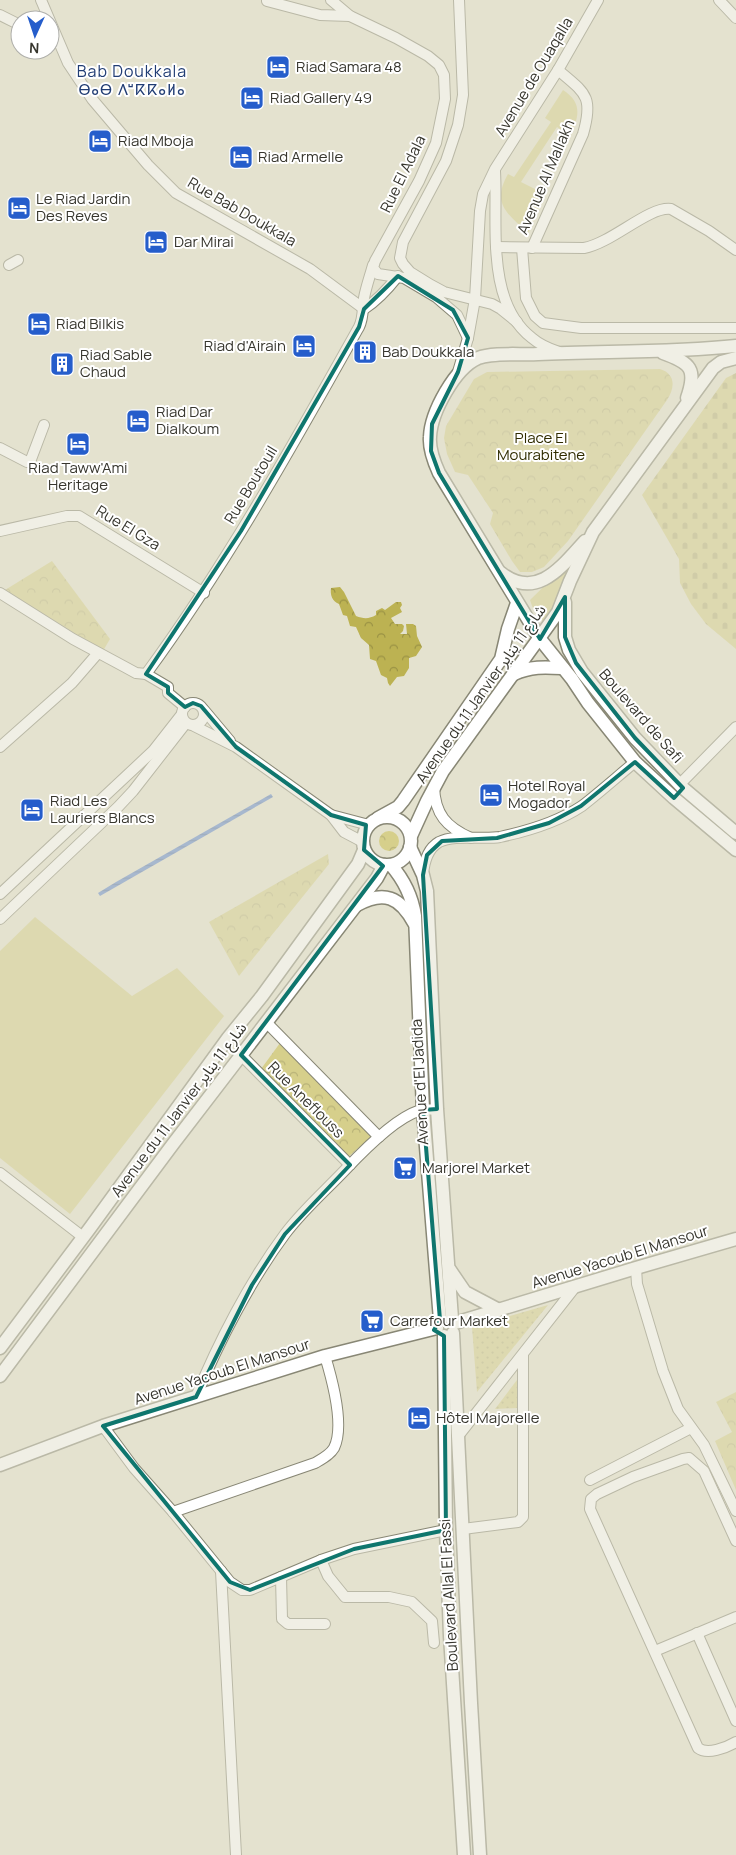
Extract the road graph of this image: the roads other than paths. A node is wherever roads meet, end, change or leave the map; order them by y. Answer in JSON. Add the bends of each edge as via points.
{"nodes":[{"id":1,"x":40,"y":0,"type":"edge"},
{"id":2,"x":331,"y":0,"type":"edge"},
{"id":3,"x":459,"y":0,"type":"edge"},
{"id":4,"x":598,"y":0,"type":"edge"},
{"id":5,"x":719,"y":0,"type":"edge"},
{"id":6,"x":266,"y":1,"type":"edge"},
{"id":7,"x":350,"y":16,"type":"junction"},
{"id":8,"x":736,"y":18,"type":"edge"},
{"id":9,"x":60,"y":55,"type":"edge"},
{"id":10,"x":68,"y":63,"type":"junction"},
{"id":11,"x":558,"y":70,"type":"junction"},
{"id":12,"x":495,"y":169,"type":"junction"},
{"id":13,"x":385,"y":243,"type":"junction"},
{"id":14,"x":496,"y":247,"type":"junction"},
{"id":15,"x":527,"y":248,"type":"junction"},
{"id":16,"x":736,"y":250,"type":"edge"},
{"id":17,"x":400,"y":254,"type":"junction"},
{"id":18,"x":373,"y":265,"type":"junction"},
{"id":19,"x":398,"y":276,"type":"junction"},
{"id":20,"x":474,"y":299,"type":"junction"},
{"id":21,"x":364,"y":305,"type":"junction"},
{"id":22,"x":517,"y":322,"type":"junction"},
{"id":23,"x":736,"y":328,"type":"edge"},
{"id":24,"x":468,"y":338,"type":"junction"},
{"id":25,"x":736,"y":346,"type":"edge"},
{"id":26,"x":659,"y":351,"type":"junction"},
{"id":27,"x":560,"y":353,"type":"junction"},
{"id":28,"x":736,"y":358,"type":"edge"},
{"id":29,"x":458,"y":372,"type":"junction"},
{"id":30,"x":685,"y":406,"type":"junction"},
{"id":31,"x":44,"y":425,"type":"dead end"},
{"id":32,"x":0,"y":448,"type":"edge"},
{"id":33,"x":0,"y":531,"type":"edge"},
{"id":34,"x":593,"y":532,"type":"junction"},
{"id":35,"x":498,"y":571,"type":"junction"},
{"id":36,"x":0,"y":592,"type":"edge"},
{"id":37,"x":204,"y":593,"type":"junction"},
{"id":38,"x":565,"y":597,"type":"junction"},
{"id":39,"x":517,"y":603,"type":"junction"},
{"id":40,"x":540,"y":639,"type":"junction"},
{"id":41,"x":98,"y":653,"type":"junction"},
{"id":42,"x":563,"y":668,"type":"junction"},
{"id":43,"x":146,"y":674,"type":"junction"},
{"id":44,"x":512,"y":675,"type":"junction"},
{"id":45,"x":184,"y":710,"type":"junction"},
{"id":46,"x":204,"y":710,"type":"junction"},
{"id":47,"x":190,"y":725,"type":"junction"},
{"id":48,"x":736,"y":727,"type":"edge"},
{"id":49,"x":635,"y":738,"type":"junction"},
{"id":50,"x":0,"y":747,"type":"edge"},
{"id":51,"x":236,"y":747,"type":"junction"},
{"id":52,"x":624,"y":748,"type":"junction"},
{"id":53,"x":635,"y":762,"type":"junction"},
{"id":54,"x":434,"y":786,"type":"junction"},
{"id":55,"x":682,"y":786,"type":"junction"},
{"id":56,"x":674,"y":798,"type":"junction"},
{"id":57,"x":330,"y":815,"type":"junction"},
{"id":58,"x":373,"y":821,"type":"junction"},
{"id":59,"x":736,"y":834,"type":"edge"},
{"id":60,"x":472,"y":838,"type":"junction"},
{"id":61,"x":411,"y":842,"type":"junction"},
{"id":62,"x":364,"y":846,"type":"junction"},
{"id":63,"x":736,"y":850,"type":"edge"},
{"id":64,"x":388,"y":865,"type":"junction"},
{"id":65,"x":424,"y":875,"type":"junction"},
{"id":66,"x":0,"y":894,"type":"edge"},
{"id":67,"x":355,"y":906,"type":"junction"},
{"id":68,"x":0,"y":919,"type":"edge"},
{"id":69,"x":416,"y":927,"type":"junction"},
{"id":70,"x":266,"y":1022,"type":"junction"},
{"id":71,"x":241,"y":1055,"type":"junction"},
{"id":72,"x":437,"y":1109,"type":"junction"},
{"id":73,"x":424,"y":1110,"type":"junction"},
{"id":74,"x":379,"y":1138,"type":"junction"},
{"id":75,"x":350,"y":1165,"type":"junction"},
{"id":76,"x":0,"y":1173,"type":"edge"},
{"id":77,"x":83,"y":1237,"type":"junction"},
{"id":78,"x":736,"y":1239,"type":"edge"},
{"id":79,"x":448,"y":1266,"type":"junction"},
{"id":80,"x":636,"y":1268,"type":"junction"},
{"id":81,"x":576,"y":1286,"type":"junction"},
{"id":82,"x":499,"y":1310,"type":"junction"},
{"id":83,"x":447,"y":1326,"type":"junction"},
{"id":84,"x":0,"y":1348,"type":"edge"},
{"id":85,"x":523,"y":1355,"type":"junction"},
{"id":86,"x":325,"y":1356,"type":"junction"},
{"id":87,"x":0,"y":1376,"type":"edge"},
{"id":88,"x":196,"y":1397,"type":"junction"},
{"id":89,"x":103,"y":1426,"type":"junction"},
{"id":90,"x":691,"y":1428,"type":"junction"},
{"id":91,"x":459,"y":1435,"type":"junction"},
{"id":92,"x":19,"y":1457,"type":"junction"},
{"id":93,"x":0,"y":1458,"type":"edge"},
{"id":94,"x":0,"y":1465,"type":"edge"},
{"id":95,"x":590,"y":1480,"type":"dead end"},
{"id":96,"x":736,"y":1511,"type":"edge"},
{"id":97,"x":173,"y":1512,"type":"junction"},
{"id":98,"x":462,"y":1529,"type":"junction"},
{"id":99,"x":446,"y":1530,"type":"junction"},
{"id":100,"x":736,"y":1541,"type":"edge"},
{"id":101,"x":321,"y":1560,"type":"junction"},
{"id":102,"x":221,"y":1570,"type":"junction"},
{"id":103,"x":280,"y":1577,"type":"junction"},
{"id":104,"x":736,"y":1617,"type":"edge"},
{"id":105,"x":325,"y":1624,"type":"dead end"},
{"id":106,"x":697,"y":1633,"type":"junction"},
{"id":107,"x":434,"y":1643,"type":"dead end"},
{"id":108,"x":655,"y":1651,"type":"junction"},
{"id":109,"x":736,"y":1721,"type":"edge"},
{"id":110,"x":736,"y":1742,"type":"edge"},
{"id":111,"x":236,"y":1855,"type":"edge"},
{"id":112,"x":464,"y":1855,"type":"edge"},
{"id":113,"x":480,"y":1855,"type":"edge"}],
"edges":[{"from":1,"to":10,"type":"street","name":"Rue Bab Doukkala"},
{"from":2,"to":7,"type":"street","name":"Rue El Adala"},
{"from":3,"to":17,"type":"street","name":"Rue El Adala","via":[[463,95],[458,125],[446,161],[403,242]]},
{"from":4,"to":11,"type":"street","name":"Avenue de Ouaqalla"},
{"from":5,"to":8,"type":"street"},
{"from":6,"to":7,"type":"street","via":[[320,15]]},
{"from":7,"to":13,"type":"street","name":"Rue El Adala","via":[[420,50],[439,65],[444,75],[445,94],[436,143]]},
{"from":9,"to":10,"type":"street"},
{"from":10,"to":21,"type":"street","name":"Rue Bab Doukkala","via":[[92,99],[148,165],[176,192],[310,269]]},
{"from":11,"to":12,"type":"street","name":"Avenue de Ouaqalla"},
{"from":11,"to":15,"type":"street","name":"Avenue Al Mallakh","via":[[584,92],[587,118],[583,134]]},
{"from":12,"to":14,"type":"street"},
{"from":12,"to":20,"type":"street","name":"Avenue de Ouaqalla","via":[[483,194],[480,211]]},
{"from":13,"to":17,"type":"street"},
{"from":13,"to":18,"type":"street","name":"Rue El Adala"},
{"from":14,"to":15,"type":"street"},
{"from":14,"to":22,"type":"street","via":[[500,280]]},
{"from":15,"to":16,"type":"street","via":[[592,247],[665,208],[709,231]]},
{"from":15,"to":23,"type":"street","via":[[526,298],[535,316],[543,323],[581,328]]},
{"from":17,"to":20,"type":"street","via":[[405,267],[431,285],[444,292]]},
{"from":18,"to":19,"type":"street","via":[[378,274]]},
{"from":18,"to":21,"type":"street","name":"Rue El Adala"},
{"from":19,"to":21,"type":"street","via":[[376,301]]},
{"from":19,"to":24,"type":"street","via":[[453,310]]},
{"from":20,"to":22,"type":"street","via":[[497,306]]},
{"from":20,"to":24,"type":"street","name":"Avenue de Ouaqalla"},
{"from":21,"to":37,"type":"street","name":"Rue Boutouil","via":[[359,327]]},
{"from":22,"to":27,"type":"street","via":[[533,339]]},
{"from":24,"to":29,"type":"street","name":"Avenue de Ouaqalla"},
{"from":25,"to":26,"type":"main road"},
{"from":26,"to":27,"type":"main road"},
{"from":26,"to":30,"type":"main road","via":[[679,359],[690,369],[691,386]]},
{"from":27,"to":29,"type":"main road","via":[[484,357]]},
{"from":28,"to":30,"type":"main road","name":"Avenue du 11 Janvier شارع 11 يناير","via":[[717,364]]},
{"from":29,"to":35,"type":"main road","name":"Boulevard de Safi","via":[[434,418],[431,451],[439,473]]},
{"from":30,"to":34,"type":"main road","name":"Avenue du 11 Janvier شارع 11 يناير"},
{"from":31,"to":32,"type":"street","via":[[30,462]]},
{"from":33,"to":37,"type":"street","name":"Rue El Gza","via":[[79,516]]},
{"from":34,"to":35,"type":"main road","via":[[563,564],[540,581],[521,583]]},
{"from":34,"to":38,"type":"main road","name":"Avenue du 11 Janvier شارع 11 يناير"},
{"from":35,"to":39,"type":"main road","name":"Boulevard de Safi"},
{"from":36,"to":41,"type":"street"},
{"from":37,"to":43,"type":"street","name":"Rue Boutouil"},
{"from":38,"to":40,"type":"main road","name":"Avenue du 11 Janvier شارع 11 يناير"},
{"from":38,"to":49,"type":"main road","name":"Boulevard de Safi","via":[[565,637],[569,650],[582,672]]},
{"from":39,"to":40,"type":"main road","name":"Boulevard de Safi"},
{"from":39,"to":58,"type":"main road","name":"Avenue du 11 Janvier شارع 11 يناير","via":[[501,659],[403,801]]},
{"from":40,"to":42,"type":"main road","name":"Boulevard de Safi"},
{"from":40,"to":44,"type":"main road","name":"Avenue du 11 Janvier شارع 11 يناير"},
{"from":41,"to":43,"type":"street","via":[[136,673]]},
{"from":41,"to":50,"type":"street","via":[[72,683]]},
{"from":42,"to":44,"type":"main road","via":[[526,668]]},
{"from":42,"to":52,"type":"main road","name":"Boulevard de Safi"},
{"from":43,"to":45,"type":"street","via":[[168,687],[168,693]]},
{"from":44,"to":54,"type":"main road","name":"Avenue du 11 Janvier شارع 11 يناير"},
{"from":45,"to":46,"type":"street","via":[[189,704],[198,704]]},
{"from":45,"to":47,"type":"street"},
{"from":45,"to":66,"type":"street","via":[[153,751]]},
{"from":46,"to":47,"type":"street","via":[[202,722]]},
{"from":46,"to":51,"type":"street"},
{"from":47,"to":51,"type":"street"},
{"from":47,"to":68,"type":"street","via":[[123,802]]},
{"from":48,"to":55,"type":"street"},
{"from":49,"to":52,"type":"main road"},
{"from":49,"to":55,"type":"main road","name":"Boulevard de Safi"},
{"from":51,"to":57,"type":"street"},
{"from":52,"to":53,"type":"main road","name":"Boulevard de Safi"},
{"from":53,"to":56,"type":"main road","name":"Boulevard de Safi"},
{"from":53,"to":60,"type":"street","via":[[581,806],[549,823],[497,838]]},
{"from":54,"to":60,"type":"street","via":[[436,805],[441,815],[453,828]]},
{"from":54,"to":61,"type":"main road","name":"Avenue du 11 Janvier شارع 11 يناير"},
{"from":55,"to":56,"type":"main road"},
{"from":55,"to":59,"type":"main road","name":"Boulevard de Safi"},
{"from":56,"to":63,"type":"main road","name":"Boulevard de Safi"},
{"from":57,"to":58,"type":"street"},
{"from":57,"to":62,"type":"street","via":[[344,832]]},
{"from":58,"to":61,"type":"main road","via":[[389,816],[398,819],[406,825]]},
{"from":58,"to":62,"type":"main road","via":[[364,832]]},
{"from":60,"to":65,"type":"street","via":[[436,844],[427,856]]},
{"from":61,"to":64,"type":"main road","via":[[404,858]]},
{"from":61,"to":65,"type":"main road","name":"Avenue d'El Jadida"},
{"from":62,"to":64,"type":"main road","via":[[372,860]]},
{"from":62,"to":77,"type":"main road","name":"Avenue du 11 Janvier شارع 11 يناير","via":[[358,864]]},
{"from":64,"to":67,"type":"main road","name":"Avenue du 11 Janvier شارع 11 يناير"},
{"from":64,"to":69,"type":"main road","name":"Avenue d'El Jadida","via":[[408,890]]},
{"from":65,"to":72,"type":"main road","name":"Avenue d'El Jadida"},
{"from":67,"to":69,"type":"main road","via":[[377,897],[392,899],[405,909]]},
{"from":67,"to":70,"type":"main road","name":"Avenue du 11 Janvier شارع 11 يناير"},
{"from":69,"to":73,"type":"main road","name":"Avenue d'El Jadida"},
{"from":70,"to":71,"type":"main road","name":"Avenue du 11 Janvier شارع 11 يناير"},
{"from":70,"to":74,"type":"street"},
{"from":71,"to":75,"type":"street","name":"Rue Aneflouss"},
{"from":71,"to":87,"type":"main road","name":"Avenue du 11 Janvier شارع 11 يناير"},
{"from":72,"to":73,"type":"street"},
{"from":72,"to":79,"type":"main road","name":"Avenue d'El Jadida"},
{"from":73,"to":74,"type":"street","via":[[406,1117]]},
{"from":73,"to":83,"type":"main road","name":"Avenue d'El Jadida"},
{"from":74,"to":75,"type":"street"},
{"from":75,"to":88,"type":"street","via":[[285,1234],[243,1301]]},
{"from":76,"to":77,"type":"street"},
{"from":77,"to":84,"type":"main road","name":"Avenue du 11 Janvier شارع 11 يناير"},
{"from":78,"to":80,"type":"main road","name":"Avenue Yacoub El Mansour"},
{"from":79,"to":82,"type":"main road","via":[[466,1292]]},
{"from":79,"to":83,"type":"main road","name":"Avenue d'El Jadida"},
{"from":80,"to":81,"type":"main road","name":"Avenue Yacoub El Mansour"},
{"from":80,"to":90,"type":"street","via":[[637,1284],[663,1371],[678,1409]]},
{"from":81,"to":82,"type":"main road","name":"Avenue Yacoub El Mansour"},
{"from":81,"to":85,"type":"street"},
{"from":82,"to":83,"type":"main road","name":"Avenue Yacoub El Mansour"},
{"from":83,"to":86,"type":"main road","name":"Avenue Yacoub El Mansour"},
{"from":83,"to":91,"type":"main road","name":"Boulevard Allal El Fassi"},
{"from":83,"to":99,"type":"main road","name":"Boulevard Allal El Fassi"},
{"from":85,"to":91,"type":"street"},
{"from":85,"to":98,"type":"street","via":[[523,1517],[518,1522]]},
{"from":86,"to":88,"type":"main road","name":"Avenue Yacoub El Mansour"},
{"from":86,"to":97,"type":"street","via":[[336,1401],[338,1432],[333,1450],[315,1462]]},
{"from":88,"to":89,"type":"main road","name":"Avenue Yacoub El Mansour"},
{"from":89,"to":92,"type":"main road","name":"Avenue Yacoub El Mansour"},
{"from":89,"to":97,"type":"street"},
{"from":90,"to":95,"type":"street"},
{"from":90,"to":96,"type":"street","via":[[704,1445]]},
{"from":91,"to":98,"type":"main road","name":"Boulevard Allal El Fassi"},
{"from":92,"to":93,"type":"main road","name":"Avenue Yacoub El Mansour"},
{"from":92,"to":94,"type":"main road","name":"Avenue Yacoub El Mansour"},
{"from":97,"to":102,"type":"street"},
{"from":98,"to":113,"type":"main road","name":"Boulevard Allal El Fassi"},
{"from":99,"to":101,"type":"street","via":[[354,1549]]},
{"from":99,"to":112,"type":"main road","name":"Boulevard Allal El Fassi"},
{"from":100,"to":108,"type":"street","via":[[704,1471],[689,1458],[633,1478],[591,1499],[590,1509]]},
{"from":101,"to":103,"type":"street"},
{"from":101,"to":107,"type":"street","via":[[328,1576],[345,1597],[389,1597],[412,1602],[432,1621]]},
{"from":102,"to":103,"type":"street","via":[[242,1590],[250,1590]]},
{"from":102,"to":111,"type":"street"},
{"from":103,"to":105,"type":"street","via":[[282,1618],[288,1624]]},
{"from":104,"to":106,"type":"street"},
{"from":106,"to":108,"type":"street"},
{"from":106,"to":109,"type":"street"},
{"from":108,"to":110,"type":"street","via":[[698,1748],[708,1751]]}]}
